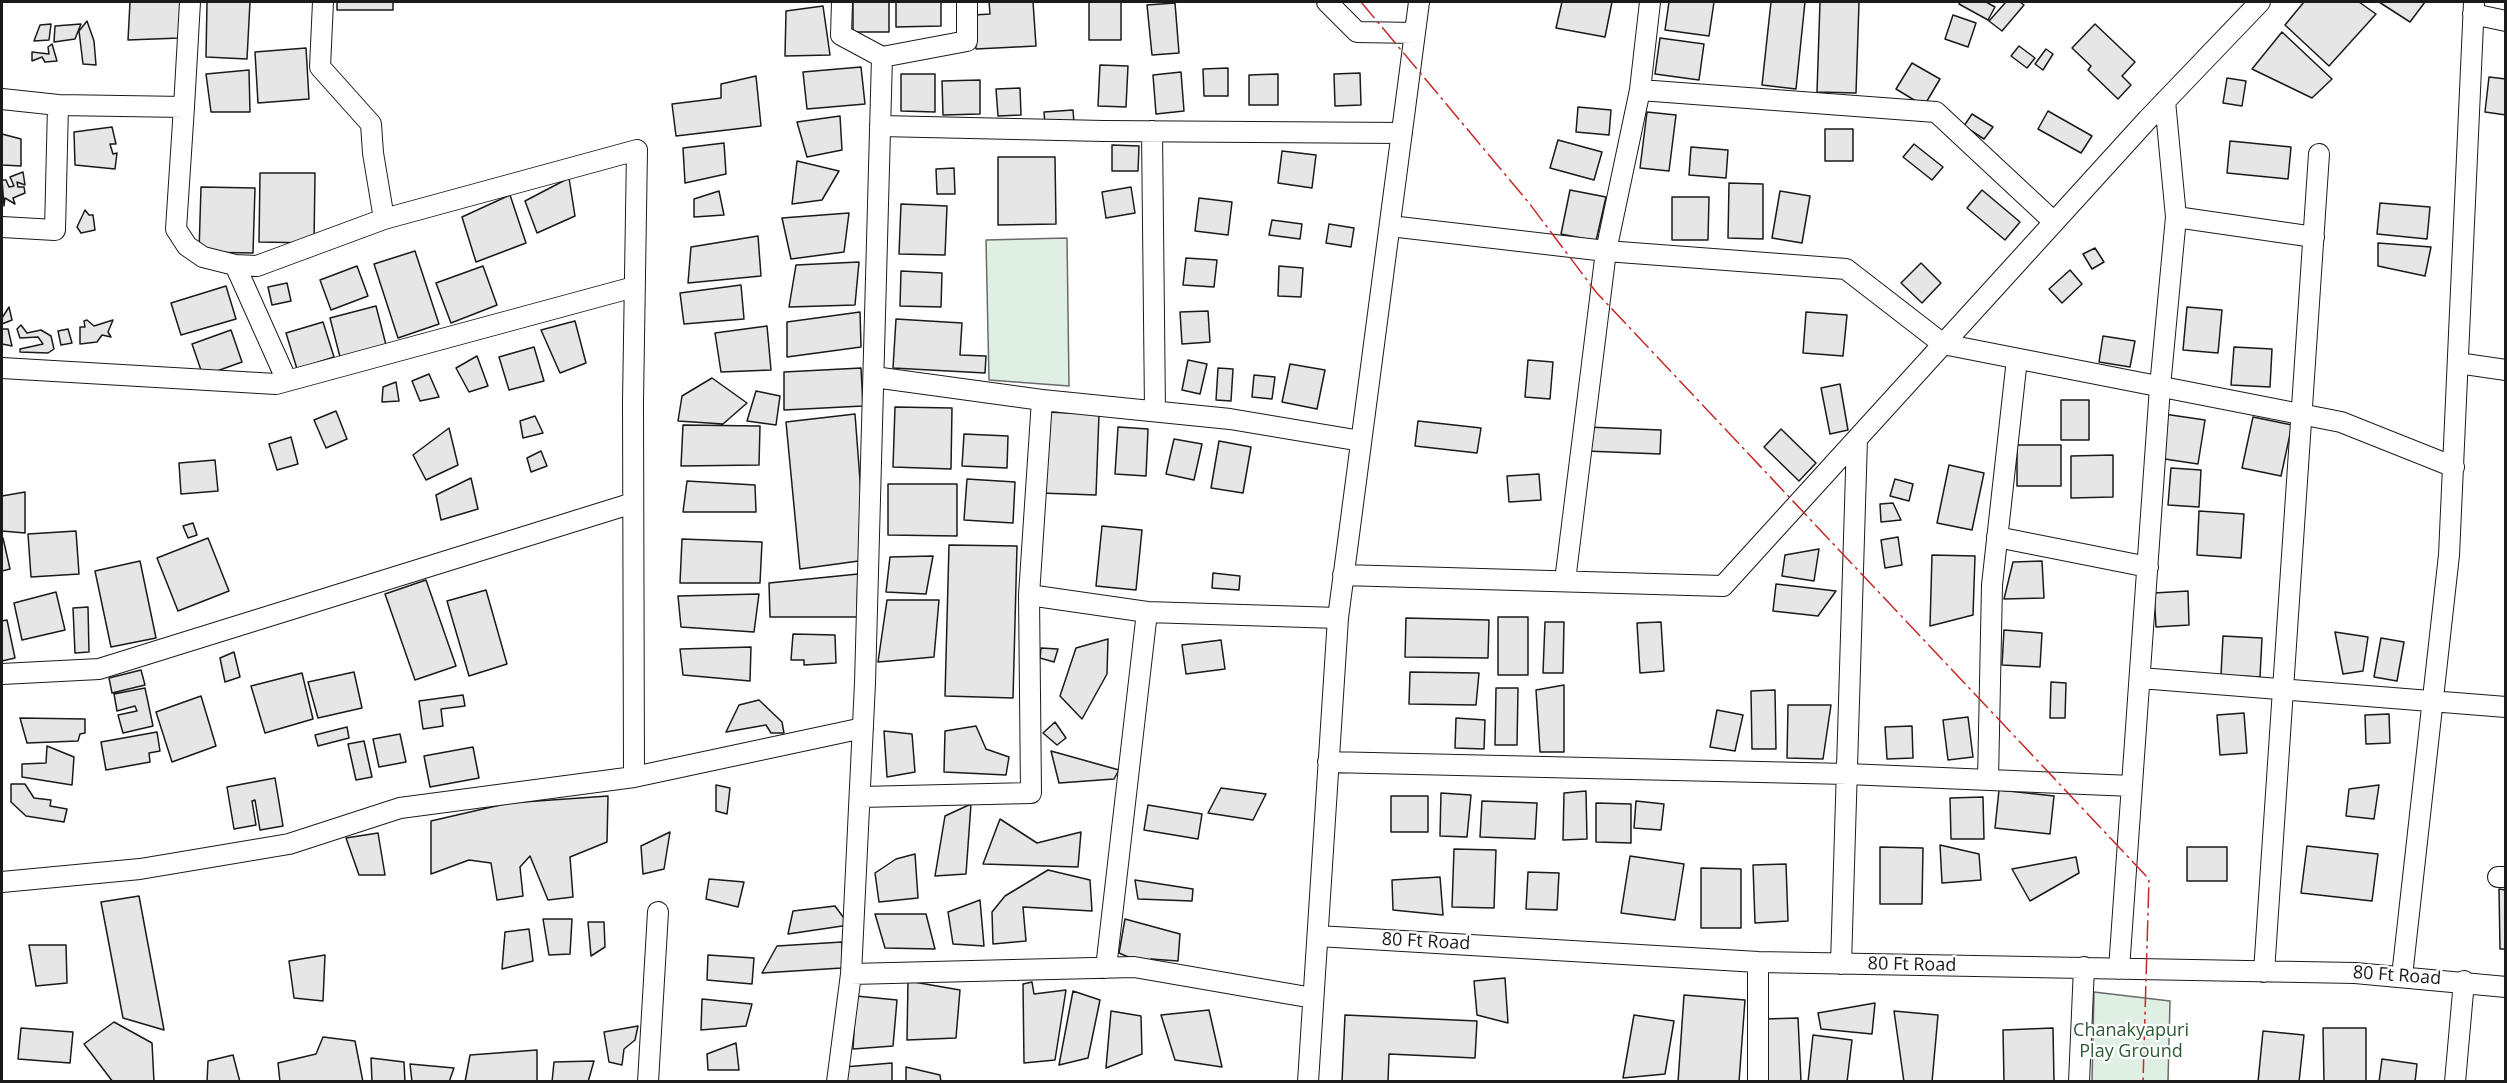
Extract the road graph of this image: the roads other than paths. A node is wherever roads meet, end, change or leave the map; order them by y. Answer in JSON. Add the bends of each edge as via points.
{"nodes":[{"id":1,"x":190,"y":2,"type":"edge"},
{"id":2,"x":323,"y":2,"type":"edge"},
{"id":3,"x":842,"y":2,"type":"edge"},
{"id":4,"x":966,"y":2,"type":"edge"},
{"id":5,"x":1327,"y":2,"type":"edge"},
{"id":6,"x":1419,"y":2,"type":"edge"},
{"id":7,"x":1650,"y":2,"type":"edge"},
{"id":8,"x":2260,"y":2,"type":"edge"},
{"id":9,"x":2474,"y":8,"type":"edge"},
{"id":10,"x":2505,"y":21,"type":"edge"},
{"id":11,"x":1415,"y":33,"type":"junction"},
{"id":12,"x":882,"y":57,"type":"junction"},
{"id":13,"x":1640,"y":90,"type":"junction"},
{"id":14,"x":2,"y":99,"type":"edge"},
{"id":15,"x":2165,"y":101,"type":"junction"},
{"id":16,"x":57,"y":105,"type":"junction"},
{"id":17,"x":184,"y":107,"type":"junction"},
{"id":18,"x":880,"y":126,"type":"junction"},
{"id":19,"x":1152,"y":131,"type":"junction"},
{"id":20,"x":1402,"y":133,"type":"junction"},
{"id":21,"x":2319,"y":154,"type":"dead end"},
{"id":22,"x":2176,"y":217,"type":"junction"},
{"id":23,"x":384,"y":219,"type":"junction"},
{"id":24,"x":2054,"y":222,"type":"junction"},
{"id":25,"x":1390,"y":226,"type":"junction"},
{"id":26,"x":2,"y":227,"type":"edge"},
{"id":27,"x":2314,"y":237,"type":"junction"},
{"id":28,"x":1606,"y":251,"type":"junction"},
{"id":29,"x":235,"y":265,"type":"junction"},
{"id":30,"x":634,"y":287,"type":"junction"},
{"id":31,"x":1943,"y":344,"type":"junction"},
{"id":32,"x":2017,"y":359,"type":"junction"},
{"id":33,"x":2458,"y":363,"type":"junction"},
{"id":34,"x":2,"y":368,"type":"edge"},
{"id":35,"x":2505,"y":370,"type":"edge"},
{"id":36,"x":874,"y":377,"type":"junction"},
{"id":37,"x":287,"y":381,"type":"junction"},
{"id":38,"x":2160,"y":387,"type":"junction"},
{"id":39,"x":1042,"y":400,"type":"junction"},
{"id":40,"x":1155,"y":411,"type":"junction"},
{"id":41,"x":2301,"y":414,"type":"junction"},
{"id":42,"x":1857,"y":439,"type":"junction"},
{"id":43,"x":1362,"y":441,"type":"junction"},
{"id":44,"x":2454,"y":467,"type":"junction"},
{"id":45,"x":633,"y":503,"type":"junction"},
{"id":46,"x":1997,"y":537,"type":"junction"},
{"id":47,"x":2148,"y":567,"type":"junction"},
{"id":48,"x":1343,"y":575,"type":"junction"},
{"id":49,"x":1565,"y":581,"type":"junction"},
{"id":50,"x":1029,"y":595,"type":"junction"},
{"id":51,"x":1146,"y":612,"type":"junction"},
{"id":52,"x":1338,"y":618,"type":"junction"},
{"id":53,"x":2,"y":674,"type":"edge"},
{"id":54,"x":2140,"y":678,"type":"junction"},
{"id":55,"x":2283,"y":689,"type":"junction"},
{"id":56,"x":2433,"y":701,"type":"junction"},
{"id":57,"x":2505,"y":707,"type":"edge"},
{"id":58,"x":863,"y":728,"type":"junction"},
{"id":59,"x":1328,"y":762,"type":"junction"},
{"id":60,"x":1846,"y":774,"type":"junction"},
{"id":61,"x":634,"y":777,"type":"junction"},
{"id":62,"x":1988,"y":780,"type":"junction"},
{"id":63,"x":2132,"y":786,"type":"junction"},
{"id":64,"x":860,"y":797,"type":"junction"},
{"id":65,"x":2,"y":882,"type":"edge"},
{"id":66,"x":658,"y":912,"type":"dead end"},
{"id":67,"x":1318,"y":936,"type":"junction"},
{"id":68,"x":1758,"y":962,"type":"junction"},
{"id":69,"x":1841,"y":964,"type":"junction"},
{"id":70,"x":2084,"y":967,"type":"junction"},
{"id":71,"x":1106,"y":968,"type":"junction"},
{"id":72,"x":2119,"y":969,"type":"junction"},
{"id":73,"x":2264,"y":972,"type":"junction"},
{"id":74,"x":851,"y":974,"type":"junction"},
{"id":75,"x":2403,"y":976,"type":"junction"},
{"id":76,"x":2464,"y":981,"type":"junction"},
{"id":77,"x":2505,"y":987,"type":"edge"},
{"id":78,"x":1313,"y":998,"type":"junction"},
{"id":79,"x":648,"y":1082,"type":"edge"},
{"id":80,"x":837,"y":1082,"type":"edge"},
{"id":81,"x":1308,"y":1082,"type":"edge"},
{"id":82,"x":1758,"y":1082,"type":"edge"},
{"id":83,"x":2079,"y":1082,"type":"edge"},
{"id":84,"x":2456,"y":1082,"type":"edge"}],
"edges":[{"from":1,"to":17,"type":"street"},
{"from":2,"to":23,"type":"street","via":[[320,67],[371,124]]},
{"from":3,"to":12,"type":"street","via":[[842,34]]},
{"from":4,"to":12,"type":"street","via":[[967,41]]},
{"from":5,"to":11,"type":"street","via":[[1357,32]]},
{"from":6,"to":11,"type":"street"},
{"from":7,"to":13,"type":"street"},
{"from":8,"to":15,"type":"street"},
{"from":9,"to":10,"type":"street"},
{"from":9,"to":33,"type":"street"},
{"from":11,"to":20,"type":"street"},
{"from":12,"to":18,"type":"street"},
{"from":13,"to":24,"type":"street","via":[[1936,112]]},
{"from":13,"to":28,"type":"street"},
{"from":14,"to":16,"type":"street"},
{"from":15,"to":22,"type":"street"},
{"from":15,"to":24,"type":"street"},
{"from":16,"to":17,"type":"street"},
{"from":16,"to":26,"type":"street","via":[[55,230]]},
{"from":17,"to":29,"type":"street","via":[[176,229],[187,246],[203,257]]},
{"from":18,"to":19,"type":"street"},
{"from":18,"to":36,"type":"street"},
{"from":19,"to":20,"type":"street"},
{"from":19,"to":40,"type":"street"},
{"from":20,"to":25,"type":"street"},
{"from":21,"to":27,"type":"street"},
{"from":22,"to":27,"type":"street"},
{"from":22,"to":38,"type":"street"},
{"from":23,"to":29,"type":"street","via":[[257,266]]},
{"from":23,"to":30,"type":"street","via":[[637,150]]},
{"from":24,"to":31,"type":"street"},
{"from":25,"to":28,"type":"street"},
{"from":25,"to":43,"type":"street"},
{"from":27,"to":41,"type":"street"},
{"from":28,"to":31,"type":"street","via":[[1846,268]]},
{"from":28,"to":49,"type":"street"},
{"from":29,"to":37,"type":"street"},
{"from":30,"to":37,"type":"street"},
{"from":30,"to":45,"type":"street"},
{"from":31,"to":32,"type":"street"},
{"from":31,"to":42,"type":"street"},
{"from":32,"to":38,"type":"street"},
{"from":32,"to":46,"type":"street"},
{"from":33,"to":35,"type":"street"},
{"from":33,"to":44,"type":"street"},
{"from":34,"to":37,"type":"street","via":[[276,384]]},
{"from":36,"to":39,"type":"street"},
{"from":36,"to":58,"type":"street"},
{"from":38,"to":41,"type":"street"},
{"from":38,"to":47,"type":"street"},
{"from":39,"to":40,"type":"street"},
{"from":39,"to":50,"type":"street"},
{"from":40,"to":43,"type":"street"},
{"from":41,"to":44,"type":"street","via":[[2341,422]]},
{"from":41,"to":55,"type":"street"},
{"from":42,"to":49,"type":"street","via":[[1723,586]]},
{"from":42,"to":60,"type":"street"},
{"from":43,"to":48,"type":"street"},
{"from":44,"to":56,"type":"street"},
{"from":45,"to":53,"type":"street","via":[[99,669]]},
{"from":45,"to":61,"type":"street"},
{"from":46,"to":47,"type":"street"},
{"from":46,"to":62,"type":"street","via":[[1992,585]]},
{"from":47,"to":54,"type":"street"},
{"from":48,"to":49,"type":"street"},
{"from":48,"to":52,"type":"street"},
{"from":50,"to":51,"type":"street"},
{"from":50,"to":64,"type":"street","via":[[1031,793]]},
{"from":51,"to":52,"type":"street"},
{"from":51,"to":71,"type":"street"},
{"from":52,"to":59,"type":"street"},
{"from":54,"to":55,"type":"street"},
{"from":54,"to":63,"type":"street"},
{"from":55,"to":56,"type":"street"},
{"from":55,"to":73,"type":"street"},
{"from":56,"to":57,"type":"street"},
{"from":56,"to":75,"type":"street"},
{"from":58,"to":61,"type":"street"},
{"from":58,"to":64,"type":"street"},
{"from":59,"to":60,"type":"street"},
{"from":59,"to":67,"type":"street"},
{"from":60,"to":62,"type":"street"},
{"from":60,"to":69,"type":"street"},
{"from":61,"to":65,"type":"street","via":[[400,808],[289,844],[152,867]]},
{"from":62,"to":63,"type":"street"},
{"from":63,"to":72,"type":"street"},
{"from":64,"to":74,"type":"street"},
{"from":66,"to":79,"type":"street"},
{"from":67,"to":68,"type":"street","name":"80 Ft Road"},
{"from":67,"to":78,"type":"street"},
{"from":68,"to":69,"type":"street","name":"80 Ft Road"},
{"from":68,"to":82,"type":"street"},
{"from":69,"to":70,"type":"street","name":"80 Ft Road"},
{"from":70,"to":72,"type":"street","name":"80 Ft Road"},
{"from":70,"to":83,"type":"street"},
{"from":71,"to":74,"type":"street"},
{"from":71,"to":78,"type":"street","via":[[1134,967]]},
{"from":72,"to":73,"type":"street","name":"80 Ft Road"},
{"from":73,"to":75,"type":"street","name":"80 Ft Road"},
{"from":74,"to":80,"type":"street"},
{"from":75,"to":76,"type":"street","name":"80 Ft Road"},
{"from":76,"to":77,"type":"street","name":"80 Ft Road"},
{"from":76,"to":84,"type":"street"},
{"from":78,"to":81,"type":"street"}]}
